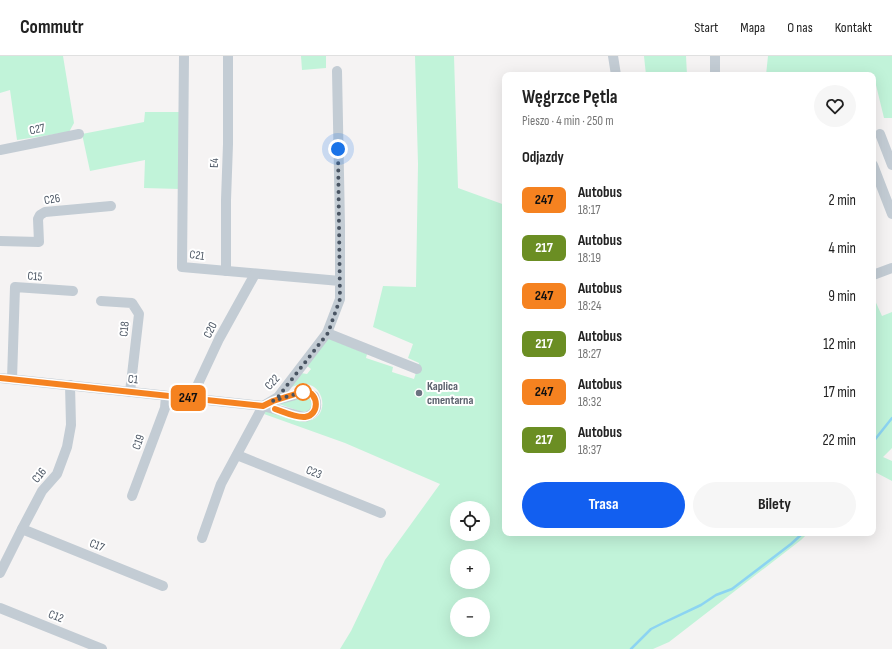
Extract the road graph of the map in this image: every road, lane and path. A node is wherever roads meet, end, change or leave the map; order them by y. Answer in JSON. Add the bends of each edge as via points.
{"nodes":[{"id":1,"x":184,"y":56,"type":"edge"},
{"id":2,"x":228,"y":56,"type":"edge"},
{"id":3,"x":613,"y":56,"type":"edge"},
{"id":4,"x":715,"y":56,"type":"edge"},
{"id":5,"x":337,"y":71,"type":"dead end"},
{"id":6,"x":616,"y":72,"type":"edge"},
{"id":7,"x":715,"y":72,"type":"edge"},
{"id":8,"x":79,"y":134,"type":"dead end"},
{"id":9,"x":880,"y":134,"type":"dead end"},
{"id":10,"x":0,"y":150,"type":"edge"},
{"id":11,"x":892,"y":165,"type":"edge"},
{"id":12,"x":876,"y":173,"type":"edge"},
{"id":13,"x":111,"y":206,"type":"dead end"},
{"id":14,"x":892,"y":214,"type":"edge"},
{"id":15,"x":0,"y":241,"type":"edge"},
{"id":16,"x":892,"y":268,"type":"edge"},
{"id":17,"x":226,"y":271,"type":"junction"},
{"id":18,"x":254,"y":274,"type":"junction"},
{"id":19,"x":876,"y":274,"type":"edge"},
{"id":20,"x":340,"y":281,"type":"junction"},
{"id":21,"x":73,"y":291,"type":"dead end"},
{"id":22,"x":101,"y":301,"type":"dead end"},
{"id":23,"x":328,"y":333,"type":"junction"},
{"id":24,"x":417,"y":369,"type":"dead end"},
{"id":25,"x":0,"y":378,"type":"edge"},
{"id":26,"x":12,"y":379,"type":"junction"},
{"id":27,"x":70,"y":385,"type":"junction"},
{"id":28,"x":130,"y":392,"type":"junction"},
{"id":29,"x":166,"y":396,"type":"junction"},
{"id":30,"x":191,"y":399,"type":"junction"},
{"id":31,"x":273,"y":401,"type":"junction"},
{"id":32,"x":263,"y":406,"type":"junction"},
{"id":33,"x":237,"y":455,"type":"junction"},
{"id":34,"x":132,"y":496,"type":"dead end"},
{"id":35,"x":381,"y":513,"type":"dead end"},
{"id":36,"x":22,"y":529,"type":"junction"},
{"id":37,"x":202,"y":538,"type":"dead end"},
{"id":38,"x":0,"y":573,"type":"edge"},
{"id":39,"x":163,"y":586,"type":"dead end"},
{"id":40,"x":0,"y":608,"type":"edge"},
{"id":41,"x":102,"y":649,"type":"edge"}],
"edges":[{"from":1,"to":17,"type":"street","name":"C21","via":[[182,267]]},
{"from":2,"to":17,"type":"street","name":"E4"},
{"from":3,"to":6,"type":"street"},
{"from":4,"to":7,"type":"street"},
{"from":5,"to":20,"type":"street"},
{"from":8,"to":10,"type":"street","name":"C27"},
{"from":9,"to":11,"type":"street"},
{"from":12,"to":14,"type":"street"},
{"from":13,"to":15,"type":"street","name":"C26","via":[[45,212],[38,219],[39,242]]},
{"from":16,"to":19,"type":"street"},
{"from":17,"to":18,"type":"street","name":"C21"},
{"from":18,"to":20,"type":"street","name":"C21"},
{"from":18,"to":30,"type":"street","name":"C20","via":[[219,339]]},
{"from":20,"to":23,"type":"street","via":[[340,299]]},
{"from":21,"to":26,"type":"street","name":"C15","via":[[15,288]]},
{"from":22,"to":28,"type":"street","name":"C18","via":[[132,303],[139,314]]},
{"from":23,"to":24,"type":"street"},
{"from":23,"to":31,"type":"street","name":"C22"},
{"from":25,"to":26,"type":"street","name":"C1"},
{"from":26,"to":27,"type":"street","name":"C1"},
{"from":27,"to":28,"type":"street","name":"C1"},
{"from":27,"to":36,"type":"street","name":"C16","via":[[71,425],[67,447],[57,474],[42,491]]},
{"from":28,"to":29,"type":"street","name":"C1"},
{"from":29,"to":30,"type":"street","name":"C1"},
{"from":29,"to":34,"type":"street","name":"C19","via":[[165,408]]},
{"from":30,"to":32,"type":"street","name":"C1"},
{"from":31,"to":32,"type":"street","name":"C22"},
{"from":31,"to":32,"type":"street","name":"C1","via":[[307,392],[314,396],[317,406],[310,416],[304,417]]},
{"from":32,"to":33,"type":"street","name":"C22"},
{"from":33,"to":35,"type":"street","name":"C23"},
{"from":33,"to":37,"type":"street","name":"C22","via":[[221,484]]},
{"from":36,"to":38,"type":"street","name":"C16"},
{"from":36,"to":39,"type":"street","name":"C17"},
{"from":40,"to":41,"type":"street","name":"C12"}]}
